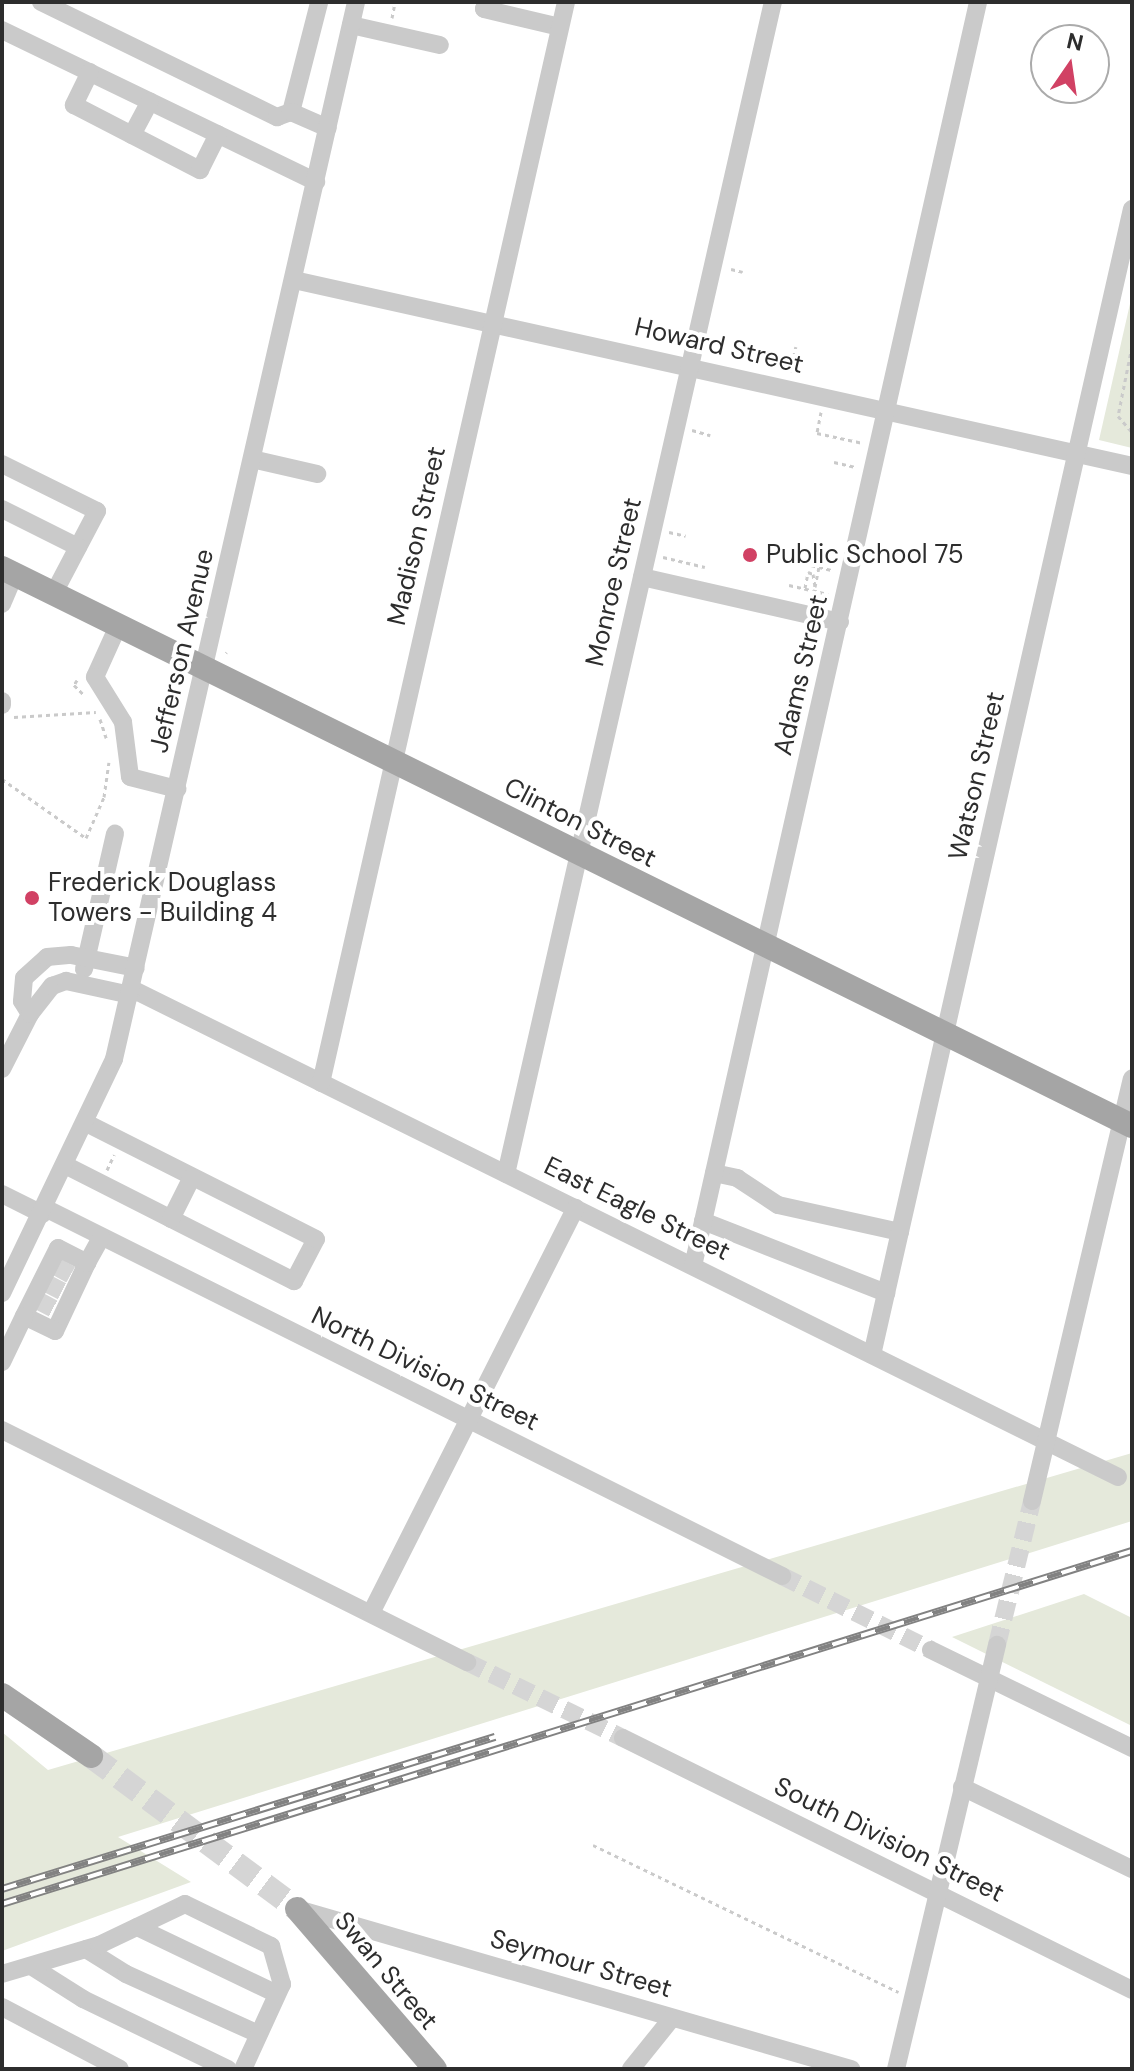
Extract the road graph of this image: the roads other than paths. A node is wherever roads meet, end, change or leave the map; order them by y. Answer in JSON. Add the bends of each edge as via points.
{"nodes":[{"id":1,"x":41,"y":2,"type":"edge"},
{"id":2,"x":486,"y":2,"type":"edge"},
{"id":3,"x":566,"y":2,"type":"edge"},
{"id":4,"x":773,"y":2,"type":"edge"},
{"id":5,"x":978,"y":2,"type":"edge"},
{"id":6,"x":318,"y":3,"type":"edge"},
{"id":7,"x":529,"y":11,"type":"edge"},
{"id":8,"x":353,"y":13,"type":"edge"},
{"id":9,"x":560,"y":27,"type":"junction"},
{"id":10,"x":2,"y":30,"type":"edge"},
{"id":11,"x":440,"y":45,"type":"dead end"},
{"id":12,"x":90,"y":72,"type":"junction"},
{"id":13,"x":150,"y":101,"type":"junction"},
{"id":14,"x":291,"y":112,"type":"junction"},
{"id":15,"x":328,"y":128,"type":"junction"},
{"id":16,"x":218,"y":134,"type":"junction"},
{"id":17,"x":132,"y":135,"type":"junction"},
{"id":18,"x":316,"y":182,"type":"junction"},
{"id":19,"x":1132,"y":209,"type":"edge"},
{"id":20,"x":294,"y":280,"type":"junction"},
{"id":21,"x":493,"y":321,"type":"junction"},
{"id":22,"x":690,"y":366,"type":"junction"},
{"id":23,"x":888,"y":411,"type":"junction"},
{"id":24,"x":1076,"y":454,"type":"junction"},
{"id":25,"x":252,"y":459,"type":"junction"},
{"id":26,"x":2,"y":464,"type":"edge"},
{"id":27,"x":1132,"y":466,"type":"edge"},
{"id":28,"x":317,"y":474,"type":"dead end"},
{"id":29,"x":2,"y":509,"type":"edge"},
{"id":30,"x":78,"y":547,"type":"junction"},
{"id":31,"x":8,"y":571,"type":"edge"},
{"id":32,"x":642,"y":577,"type":"junction"},
{"id":33,"x":54,"y":593,"type":"junction"},
{"id":34,"x":2,"y":604,"type":"edge"},
{"id":35,"x":840,"y":622,"type":"junction"},
{"id":36,"x":118,"y":626,"type":"junction"},
{"id":37,"x":204,"y":667,"type":"junction"},
{"id":38,"x":394,"y":759,"type":"junction"},
{"id":39,"x":177,"y":789,"type":"junction"},
{"id":40,"x":115,"y":834,"type":"dead end"},
{"id":41,"x":579,"y":855,"type":"junction"},
{"id":42,"x":766,"y":947,"type":"junction"},
{"id":43,"x":86,"y":958,"type":"junction"},
{"id":44,"x":136,"y":968,"type":"junction"},
{"id":45,"x":81,"y":983,"type":"junction"},
{"id":46,"x":131,"y":992,"type":"junction"},
{"id":47,"x":30,"y":1014,"type":"junction"},
{"id":48,"x":945,"y":1034,"type":"junction"},
{"id":49,"x":2,"y":1069,"type":"edge"},
{"id":50,"x":1132,"y":1079,"type":"edge"},
{"id":51,"x":321,"y":1083,"type":"junction"},
{"id":52,"x":86,"y":1123,"type":"junction"},
{"id":53,"x":1127,"y":1124,"type":"edge"},
{"id":54,"x":65,"y":1165,"type":"junction"},
{"id":55,"x":714,"y":1173,"type":"junction"},
{"id":56,"x":506,"y":1174,"type":"junction"},
{"id":57,"x":192,"y":1177,"type":"junction"},
{"id":58,"x":2,"y":1194,"type":"edge"},
{"id":59,"x":576,"y":1208,"type":"junction"},
{"id":60,"x":43,"y":1211,"type":"junction"},
{"id":61,"x":171,"y":1219,"type":"junction"},
{"id":62,"x":703,"y":1221,"type":"junction"},
{"id":63,"x":900,"y":1232,"type":"junction"},
{"id":64,"x":101,"y":1238,"type":"junction"},
{"id":65,"x":19,"y":1259,"type":"junction"},
{"id":66,"x":693,"y":1266,"type":"junction"},
{"id":67,"x":61,"y":1277,"type":"junction"},
{"id":68,"x":2,"y":1293,"type":"edge"},
{"id":69,"x":886,"y":1293,"type":"junction"},
{"id":70,"x":47,"y":1305,"type":"junction"},
{"id":71,"x":24,"y":1316,"type":"junction"},
{"id":72,"x":872,"y":1355,"type":"junction"},
{"id":73,"x":2,"y":1362,"type":"edge"},
{"id":74,"x":471,"y":1420,"type":"junction"},
{"id":75,"x":2,"y":1430,"type":"edge"},
{"id":76,"x":1046,"y":1441,"type":"junction"},
{"id":77,"x":1118,"y":1477,"type":"dead end"},
{"id":78,"x":1032,"y":1501,"type":"tunnel mouth"},
{"id":79,"x":782,"y":1576,"type":"tunnel mouth"},
{"id":80,"x":371,"y":1613,"type":"junction"},
{"id":81,"x":997,"y":1645,"type":"tunnel mouth"},
{"id":82,"x":931,"y":1650,"type":"tunnel mouth"},
{"id":83,"x":467,"y":1662,"type":"tunnel mouth"},
{"id":84,"x":988,"y":1679,"type":"junction"},
{"id":85,"x":2,"y":1695,"type":"edge"},
{"id":86,"x":623,"y":1738,"type":"tunnel mouth"},
{"id":87,"x":1132,"y":1748,"type":"edge"},
{"id":88,"x":91,"y":1756,"type":"tunnel mouth"},
{"id":89,"x":962,"y":1787,"type":"junction"},
{"id":90,"x":1132,"y":1869,"type":"edge"},
{"id":91,"x":938,"y":1893,"type":"junction"},
{"id":92,"x":297,"y":1909,"type":"joint"},
{"id":93,"x":137,"y":1927,"type":"junction"},
{"id":94,"x":86,"y":1949,"type":"junction"},
{"id":95,"x":31,"y":1966,"type":"junction"},
{"id":96,"x":2,"y":1974,"type":"edge"},
{"id":97,"x":1132,"y":1990,"type":"edge"},
{"id":98,"x":277,"y":1994,"type":"junction"},
{"id":99,"x":2,"y":2007,"type":"edge"},
{"id":100,"x":672,"y":2018,"type":"junction"},
{"id":101,"x":258,"y":2034,"type":"junction"},
{"id":102,"x":120,"y":2069,"type":"edge"},
{"id":103,"x":228,"y":2069,"type":"edge"},
{"id":104,"x":243,"y":2069,"type":"edge"},
{"id":105,"x":435,"y":2069,"type":"edge"},
{"id":106,"x":631,"y":2069,"type":"edge"},
{"id":107,"x":851,"y":2069,"type":"edge"},
{"id":108,"x":896,"y":2069,"type":"edge"}],
"edges":[{"from":1,"to":14,"type":"street","via":[[277,117]]},
{"from":2,"to":7,"type":"street","via":[[484,9]]},
{"from":3,"to":9,"type":"street","name":"Madison Street"},
{"from":4,"to":22,"type":"street","name":"Monroe Street"},
{"from":5,"to":23,"type":"street","name":"Adams Street"},
{"from":6,"to":8,"type":"street"},
{"from":6,"to":14,"type":"street"},
{"from":7,"to":9,"type":"street"},
{"from":8,"to":11,"type":"street"},
{"from":8,"to":15,"type":"street","name":"Jefferson Avenue"},
{"from":9,"to":21,"type":"street","name":"Madison Street"},
{"from":10,"to":12,"type":"street"},
{"from":12,"to":13,"type":"street"},
{"from":12,"to":17,"type":"street","via":[[74,105]]},
{"from":13,"to":16,"type":"street"},
{"from":13,"to":17,"type":"street"},
{"from":14,"to":15,"type":"street"},
{"from":15,"to":18,"type":"street","name":"Jefferson Avenue"},
{"from":16,"to":17,"type":"street","via":[[200,170]]},
{"from":16,"to":18,"type":"street"},
{"from":18,"to":20,"type":"street","name":"Jefferson Avenue"},
{"from":19,"to":24,"type":"street","name":"Watson Street"},
{"from":20,"to":21,"type":"street","name":"Howard Street"},
{"from":20,"to":25,"type":"street","name":"Jefferson Avenue"},
{"from":21,"to":22,"type":"street","name":"Howard Street"},
{"from":21,"to":38,"type":"street","name":"Madison Street"},
{"from":22,"to":23,"type":"street","name":"Howard Street"},
{"from":22,"to":32,"type":"street","name":"Monroe Street"},
{"from":23,"to":24,"type":"street","name":"Howard Street"},
{"from":23,"to":35,"type":"street","name":"Adams Street"},
{"from":24,"to":27,"type":"street","name":"Howard Street"},
{"from":24,"to":48,"type":"street","name":"Watson Street"},
{"from":25,"to":28,"type":"street"},
{"from":25,"to":37,"type":"street","name":"Jefferson Avenue"},
{"from":26,"to":30,"type":"street","via":[[97,511]]},
{"from":29,"to":30,"type":"street"},
{"from":30,"to":33,"type":"street"},
{"from":31,"to":33,"type":"main road","name":"Clinton Street"},
{"from":31,"to":34,"type":"street"},
{"from":32,"to":35,"type":"street"},
{"from":32,"to":41,"type":"street","name":"Monroe Street"},
{"from":33,"to":36,"type":"main road","name":"Clinton Street"},
{"from":35,"to":42,"type":"street","name":"Adams Street"},
{"from":36,"to":37,"type":"main road","name":"Clinton Street"},
{"from":36,"to":39,"type":"street","via":[[95,677],[123,722],[130,777]]},
{"from":37,"to":38,"type":"main road","name":"Clinton Street"},
{"from":37,"to":39,"type":"street","name":"Jefferson Avenue"},
{"from":38,"to":41,"type":"main road","name":"Clinton Street"},
{"from":38,"to":51,"type":"street","name":"Madison Street"},
{"from":39,"to":44,"type":"street","name":"Jefferson Avenue"},
{"from":40,"to":43,"type":"street"},
{"from":41,"to":42,"type":"main road","name":"Clinton Street"},
{"from":41,"to":56,"type":"street","name":"Monroe Street"},
{"from":42,"to":48,"type":"main road","name":"Clinton Street"},
{"from":42,"to":55,"type":"street","name":"Adams Street"},
{"from":43,"to":44,"type":"street"},
{"from":43,"to":45,"type":"street"},
{"from":43,"to":47,"type":"street","via":[[62,954],[33,965],[21,991]]},
{"from":44,"to":46,"type":"street","name":"Jefferson Avenue"},
{"from":45,"to":46,"type":"street","name":"East Eagle Street"},
{"from":45,"to":47,"type":"street","via":[[52,986]]},
{"from":46,"to":51,"type":"street","name":"East Eagle Street"},
{"from":46,"to":52,"type":"street","name":"Jefferson Avenue","via":[[111,1071]]},
{"from":47,"to":49,"type":"street"},
{"from":48,"to":53,"type":"main road","name":"Clinton Street"},
{"from":48,"to":63,"type":"street","name":"Watson Street"},
{"from":50,"to":53,"type":"street"},
{"from":51,"to":56,"type":"street","name":"East Eagle Street"},
{"from":52,"to":54,"type":"street","name":"Jefferson Avenue"},
{"from":52,"to":57,"type":"street"},
{"from":53,"to":76,"type":"street"},
{"from":54,"to":60,"type":"street","name":"Jefferson Avenue"},
{"from":54,"to":61,"type":"street"},
{"from":55,"to":62,"type":"street","name":"Adams Street"},
{"from":55,"to":63,"type":"street","via":[[737,1178],[778,1205]]},
{"from":56,"to":59,"type":"street","name":"East Eagle Street"},
{"from":57,"to":61,"type":"street"},
{"from":57,"to":61,"type":"street","via":[[316,1239],[294,1281]]},
{"from":58,"to":60,"type":"street","name":"North Division Street"},
{"from":59,"to":66,"type":"street","name":"East Eagle Street"},
{"from":59,"to":74,"type":"street"},
{"from":60,"to":64,"type":"street","name":"North Division Street"},
{"from":60,"to":65,"type":"street","name":"Jefferson Avenue"},
{"from":62,"to":66,"type":"street","name":"Adams Street"},
{"from":62,"to":69,"type":"street"},
{"from":63,"to":69,"type":"street","name":"Watson Street"},
{"from":64,"to":67,"type":"street"},
{"from":64,"to":74,"type":"street","name":"North Division Street"},
{"from":65,"to":67,"type":"street"},
{"from":65,"to":68,"type":"street","name":"Jefferson Avenue"},
{"from":66,"to":72,"type":"street","name":"East Eagle Street"},
{"from":67,"to":70,"type":"street"},
{"from":67,"to":70,"type":"street"},
{"from":69,"to":72,"type":"street","name":"Watson Street"},
{"from":70,"to":71,"type":"street"},
{"from":70,"to":71,"type":"street","via":[[55,1331]]},
{"from":71,"to":73,"type":"street"},
{"from":72,"to":76,"type":"street","name":"East Eagle Street"},
{"from":74,"to":79,"type":"street","name":"North Division Street"},
{"from":74,"to":80,"type":"street"},
{"from":75,"to":80,"type":"street"},
{"from":76,"to":77,"type":"street","name":"East Eagle Street"},
{"from":76,"to":78,"type":"street"},
{"from":80,"to":83,"type":"street"},
{"from":81,"to":84,"type":"street"},
{"from":82,"to":84,"type":"street"},
{"from":84,"to":87,"type":"street"},
{"from":84,"to":89,"type":"street"},
{"from":85,"to":88,"type":"main road"},
{"from":86,"to":91,"type":"street","name":"South Division Street"},
{"from":89,"to":90,"type":"street"},
{"from":89,"to":91,"type":"street"},
{"from":91,"to":97,"type":"street","name":"South Division Street"},
{"from":91,"to":108,"type":"street"},
{"from":92,"to":100,"type":"street","name":"Seymour Street"},
{"from":92,"to":105,"type":"main road","name":"Swan Street"},
{"from":93,"to":94,"type":"street"},
{"from":93,"to":98,"type":"street"},
{"from":93,"to":98,"type":"street","via":[[185,1904],[271,1946],[282,1984]]},
{"from":94,"to":95,"type":"street"},
{"from":94,"to":101,"type":"street","via":[[126,1974]]},
{"from":95,"to":96,"type":"street"},
{"from":95,"to":103,"type":"street","via":[[83,1999]]},
{"from":98,"to":101,"type":"street"},
{"from":99,"to":102,"type":"street"},
{"from":100,"to":106,"type":"street"},
{"from":100,"to":107,"type":"street","name":"Seymour Street"},
{"from":101,"to":104,"type":"street"}]}
